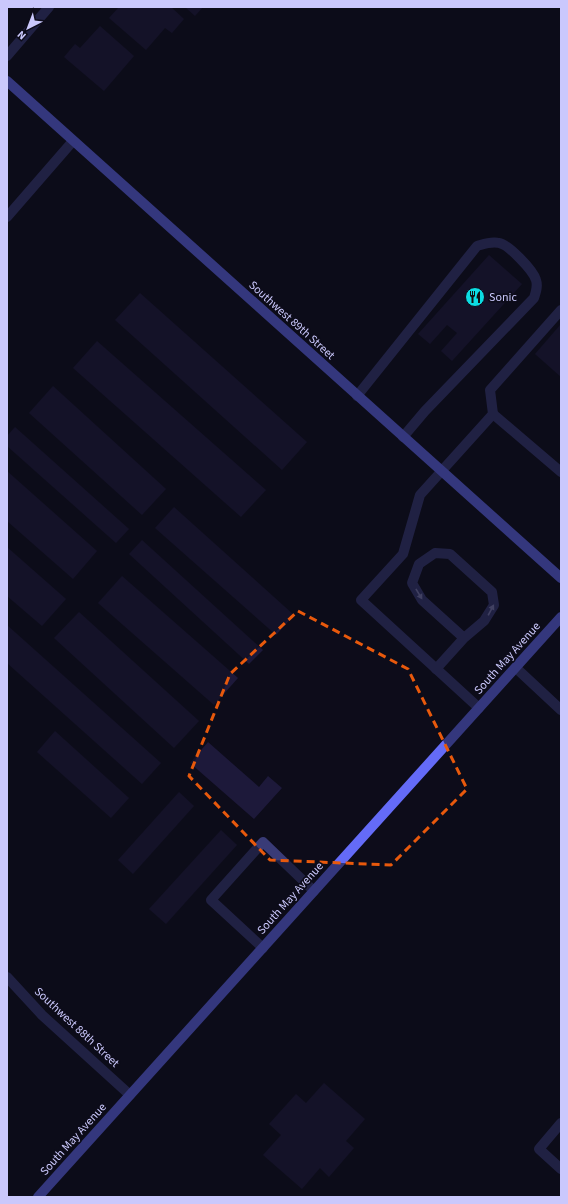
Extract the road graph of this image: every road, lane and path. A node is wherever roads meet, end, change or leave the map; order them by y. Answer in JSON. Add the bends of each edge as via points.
{"nodes":[{"id":1,"x":49,"y":7,"type":"edge"},
{"id":2,"x":7,"y":56,"type":"edge"},
{"id":3,"x":7,"y":81,"type":"edge"},
{"id":4,"x":73,"y":141,"type":"junction"},
{"id":5,"x":7,"y":216,"type":"edge"},
{"id":6,"x":561,"y":310,"type":"edge"},
{"id":7,"x":357,"y":396,"type":"junction"},
{"id":8,"x":493,"y":414,"type":"junction"},
{"id":9,"x":404,"y":437,"type":"junction"},
{"id":10,"x":441,"y":471,"type":"junction"},
{"id":11,"x":561,"y":472,"type":"edge"},
{"id":12,"x":561,"y":578,"type":"edge"},
{"id":13,"x":561,"y":617,"type":"edge"},
{"id":14,"x":464,"y":638,"type":"junction"},
{"id":15,"x":516,"y":668,"type":"junction"},
{"id":16,"x":436,"y":669,"type":"junction"},
{"id":17,"x":479,"y":708,"type":"junction"},
{"id":18,"x":561,"y":710,"type":"edge"},
{"id":19,"x":314,"y":891,"type":"junction"},
{"id":20,"x":263,"y":948,"type":"junction"},
{"id":21,"x":7,"y":977,"type":"edge"},
{"id":22,"x":130,"y":1095,"type":"junction"},
{"id":23,"x":561,"y":1123,"type":"edge"},
{"id":24,"x":561,"y":1169,"type":"edge"},
{"id":25,"x":38,"y":1197,"type":"edge"}],
"edges":[{"from":1,"to":2,"type":"street"},
{"from":3,"to":4,"type":"main road","name":"Southwest 89th Street"},
{"from":4,"to":5,"type":"street"},
{"from":4,"to":7,"type":"main road","name":"Southwest 89th Street"},
{"from":6,"to":8,"type":"street","via":[[490,390]]},
{"from":7,"to":9,"type":"main road","name":"Southwest 89th Street"},
{"from":7,"to":9,"type":"street","via":[[477,246],[500,243],[515,254],[533,272],[536,285],[534,298],[425,411]]},
{"from":8,"to":10,"type":"street"},
{"from":8,"to":11,"type":"street"},
{"from":9,"to":10,"type":"main road","name":"Southwest 89th Street"},
{"from":10,"to":12,"type":"main road","name":"Southwest 89th Street"},
{"from":10,"to":16,"type":"street","via":[[420,495],[403,554],[361,600]]},
{"from":13,"to":15,"type":"main road","name":"South May Avenue"},
{"from":14,"to":14,"type":"street","one_way":true,"via":[[484,621],[494,605],[492,592],[450,554],[434,553],[419,564],[412,583],[422,600]]},
{"from":14,"to":16,"type":"street"},
{"from":15,"to":17,"type":"main road","name":"South May Avenue"},
{"from":15,"to":18,"type":"street"},
{"from":16,"to":17,"type":"street"},
{"from":17,"to":19,"type":"main road","name":"South May Avenue"},
{"from":19,"to":20,"type":"main road","name":"South May Avenue"},
{"from":19,"to":20,"type":"street","via":[[263,842],[211,900]]},
{"from":20,"to":22,"type":"main road","name":"South May Avenue"},
{"from":21,"to":22,"type":"street","name":"Southwest 88th Street","via":[[42,1015]]},
{"from":22,"to":25,"type":"main road","name":"South May Avenue"},
{"from":23,"to":24,"type":"street","via":[[539,1148]]}]}
